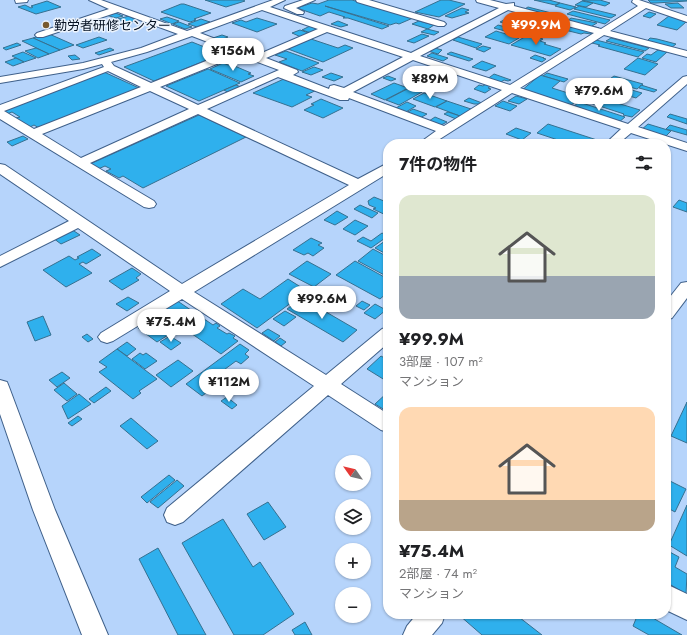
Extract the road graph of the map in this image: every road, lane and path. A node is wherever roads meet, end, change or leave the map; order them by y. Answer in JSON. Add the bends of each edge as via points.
{"nodes":[{"id":1,"x":93,"y":0,"type":"edge"},
{"id":2,"x":281,"y":0,"type":"edge"},
{"id":3,"x":311,"y":0,"type":"edge"},
{"id":4,"x":360,"y":0,"type":"edge"},
{"id":5,"x":480,"y":0,"type":"edge"},
{"id":6,"x":522,"y":0,"type":"edge"},
{"id":7,"x":633,"y":0,"type":"edge"},
{"id":8,"x":646,"y":5,"type":"junction"},
{"id":9,"x":261,"y":7,"type":"junction"},
{"id":10,"x":507,"y":8,"type":"junction"},
{"id":11,"x":290,"y":9,"type":"junction"},
{"id":12,"x":118,"y":10,"type":"junction"},
{"id":13,"x":300,"y":12,"type":"dead end"},
{"id":14,"x":279,"y":14,"type":"junction"},
{"id":15,"x":419,"y":17,"type":"junction"},
{"id":16,"x":687,"y":18,"type":"edge"},
{"id":17,"x":410,"y":22,"type":"dead end"},
{"id":18,"x":441,"y":24,"type":"dead end"},
{"id":19,"x":326,"y":29,"type":"junction"},
{"id":20,"x":603,"y":32,"type":"junction"},
{"id":21,"x":190,"y":34,"type":"junction"},
{"id":22,"x":40,"y":35,"type":"dead end"},
{"id":23,"x":240,"y":51,"type":"junction"},
{"id":24,"x":687,"y":54,"type":"edge"},
{"id":25,"x":410,"y":56,"type":"junction"},
{"id":26,"x":227,"y":57,"type":"junction"},
{"id":27,"x":258,"y":58,"type":"junction"},
{"id":28,"x":107,"y":64,"type":"junction"},
{"id":29,"x":274,"y":75,"type":"junction"},
{"id":30,"x":687,"y":79,"type":"edge"},
{"id":31,"x":0,"y":80,"type":"edge"},
{"id":32,"x":152,"y":88,"type":"junction"},
{"id":33,"x":510,"y":90,"type":"junction"},
{"id":34,"x":344,"y":95,"type":"junction"},
{"id":35,"x":0,"y":109,"type":"edge"},
{"id":36,"x":199,"y":110,"type":"junction"},
{"id":37,"x":0,"y":114,"type":"edge"},
{"id":38,"x":630,"y":128,"type":"junction"},
{"id":39,"x":445,"y":131,"type":"junction"},
{"id":40,"x":33,"y":134,"type":"junction"},
{"id":41,"x":432,"y":139,"type":"edge"},
{"id":42,"x":617,"y":139,"type":"edge"},
{"id":43,"x":663,"y":139,"type":"edge"},
{"id":44,"x":671,"y":142,"type":"edge"},
{"id":45,"x":687,"y":147,"type":"edge"},
{"id":46,"x":80,"y":162,"type":"junction"},
{"id":47,"x":0,"y":168,"type":"edge"},
{"id":48,"x":383,"y":173,"type":"edge"},
{"id":49,"x":360,"y":185,"type":"junction"},
{"id":50,"x":149,"y":204,"type":"dead end"},
{"id":51,"x":78,"y":222,"type":"junction"},
{"id":52,"x":0,"y":262,"type":"edge"},
{"id":53,"x":687,"y":287,"type":"edge"},
{"id":54,"x":182,"y":292,"type":"junction"},
{"id":55,"x":677,"y":300,"type":"edge"},
{"id":56,"x":107,"y":337,"type":"dead end"},
{"id":57,"x":383,"y":338,"type":"edge"},
{"id":58,"x":327,"y":385,"type":"junction"},
{"id":59,"x":0,"y":387,"type":"edge"},
{"id":60,"x":383,"y":421,"type":"edge"},
{"id":61,"x":175,"y":515,"type":"dead end"},
{"id":62,"x":671,"y":599,"type":"edge"},
{"id":63,"x":687,"y":608,"type":"edge"},
{"id":64,"x":429,"y":619,"type":"edge"},
{"id":65,"x":95,"y":635,"type":"edge"},
{"id":66,"x":416,"y":635,"type":"edge"}],
"edges":[{"from":1,"to":12,"type":"street"},
{"from":2,"to":9,"type":"street"},
{"from":3,"to":11,"type":"street","via":[[288,8]]},
{"from":4,"to":15,"type":"street"},
{"from":5,"to":10,"type":"street"},
{"from":6,"to":10,"type":"street"},
{"from":7,"to":8,"type":"street"},
{"from":8,"to":16,"type":"street"},
{"from":8,"to":20,"type":"street"},
{"from":9,"to":14,"type":"street"},
{"from":9,"to":21,"type":"street"},
{"from":10,"to":20,"type":"street"},
{"from":10,"to":25,"type":"street"},
{"from":11,"to":13,"type":"street"},
{"from":11,"to":14,"type":"street"},
{"from":12,"to":21,"type":"street"},
{"from":12,"to":22,"type":"street"},
{"from":14,"to":19,"type":"street"},
{"from":15,"to":17,"type":"street"},
{"from":15,"to":18,"type":"street"},
{"from":19,"to":25,"type":"street"},
{"from":19,"to":27,"type":"street"},
{"from":20,"to":24,"type":"street"},
{"from":20,"to":33,"type":"street"},
{"from":21,"to":23,"type":"street"},
{"from":21,"to":28,"type":"street"},
{"from":23,"to":26,"type":"street"},
{"from":23,"to":27,"type":"street"},
{"from":25,"to":33,"type":"street"},
{"from":25,"to":34,"type":"street"},
{"from":26,"to":29,"type":"street"},
{"from":26,"to":32,"type":"street"},
{"from":27,"to":34,"type":"street"},
{"from":28,"to":31,"type":"street"},
{"from":28,"to":32,"type":"street"},
{"from":28,"to":35,"type":"street"},
{"from":29,"to":34,"type":"street","via":[[278,73]]},
{"from":29,"to":36,"type":"street"},
{"from":30,"to":38,"type":"street"},
{"from":32,"to":36,"type":"street"},
{"from":32,"to":40,"type":"street"},
{"from":33,"to":38,"type":"street"},
{"from":33,"to":39,"type":"street"},
{"from":34,"to":39,"type":"street"},
{"from":36,"to":46,"type":"street"},
{"from":36,"to":49,"type":"street"},
{"from":37,"to":40,"type":"street"},
{"from":38,"to":42,"type":"street"},
{"from":38,"to":43,"type":"street"},
{"from":39,"to":41,"type":"street"},
{"from":40,"to":46,"type":"street"},
{"from":44,"to":45,"type":"street"},
{"from":46,"to":50,"type":"street"},
{"from":47,"to":51,"type":"street"},
{"from":48,"to":49,"type":"street"},
{"from":49,"to":54,"type":"street"},
{"from":51,"to":52,"type":"street"},
{"from":51,"to":54,"type":"street"},
{"from":53,"to":55,"type":"street"},
{"from":54,"to":56,"type":"street"},
{"from":54,"to":58,"type":"street"},
{"from":57,"to":58,"type":"street"},
{"from":58,"to":60,"type":"street"},
{"from":58,"to":61,"type":"street"},
{"from":59,"to":65,"type":"street","via":[[44,510]]},
{"from":62,"to":63,"type":"street"},
{"from":64,"to":66,"type":"street"}]}
